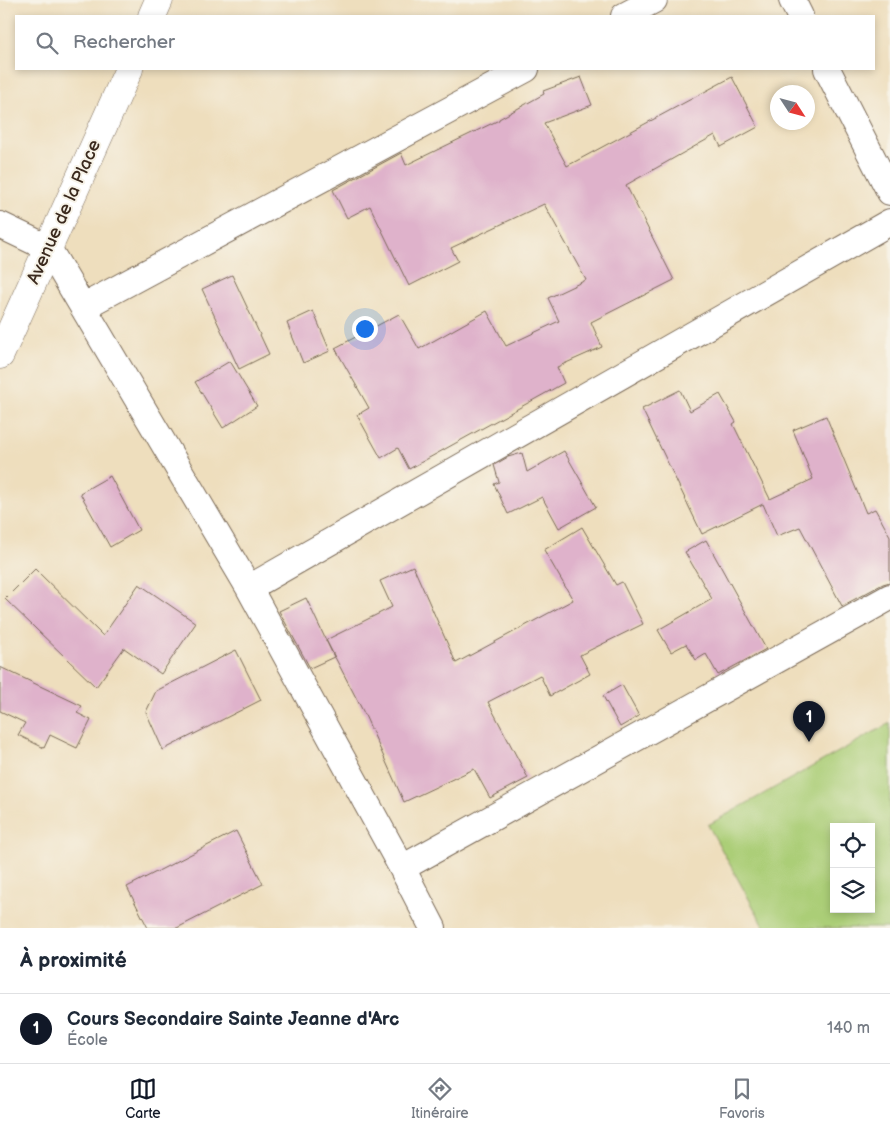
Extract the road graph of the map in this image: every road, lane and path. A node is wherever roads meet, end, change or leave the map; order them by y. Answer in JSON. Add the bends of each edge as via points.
{"nodes":[{"id":1,"x":159,"y":0,"type":"edge"},
{"id":2,"x":654,"y":0,"type":"edge"},
{"id":3,"x":792,"y":0,"type":"edge"},
{"id":4,"x":152,"y":15,"type":"edge"},
{"id":5,"x":626,"y":15,"type":"edge"},
{"id":6,"x":800,"y":15,"type":"edge"},
{"id":7,"x":128,"y":70,"type":"edge"},
{"id":8,"x":524,"y":70,"type":"edge"},
{"id":9,"x":828,"y":70,"type":"edge"},
{"id":10,"x":890,"y":192,"type":"edge"},
{"id":11,"x":890,"y":222,"type":"edge"},
{"id":12,"x":0,"y":225,"type":"edge"},
{"id":13,"x":48,"y":248,"type":"junction"},
{"id":14,"x":84,"y":307,"type":"junction"},
{"id":15,"x":0,"y":355,"type":"edge"},
{"id":16,"x":249,"y":588,"type":"junction"},
{"id":17,"x":890,"y":597,"type":"edge"},
{"id":18,"x":402,"y":868,"type":"junction"},
{"id":19,"x":433,"y":928,"type":"edge"}],
"edges":[{"from":1,"to":4,"type":"street"},
{"from":2,"to":5,"type":"street"},
{"from":3,"to":6,"type":"street"},
{"from":7,"to":13,"type":"street","name":"Avenue de la Place"},
{"from":8,"to":14,"type":"street"},
{"from":9,"to":10,"type":"street"},
{"from":11,"to":16,"type":"street"},
{"from":12,"to":13,"type":"street"},
{"from":13,"to":14,"type":"street"},
{"from":13,"to":15,"type":"street","name":"Avenue de la Place"},
{"from":14,"to":16,"type":"street"},
{"from":16,"to":18,"type":"street"},
{"from":17,"to":18,"type":"street"},
{"from":18,"to":19,"type":"street"}]}
